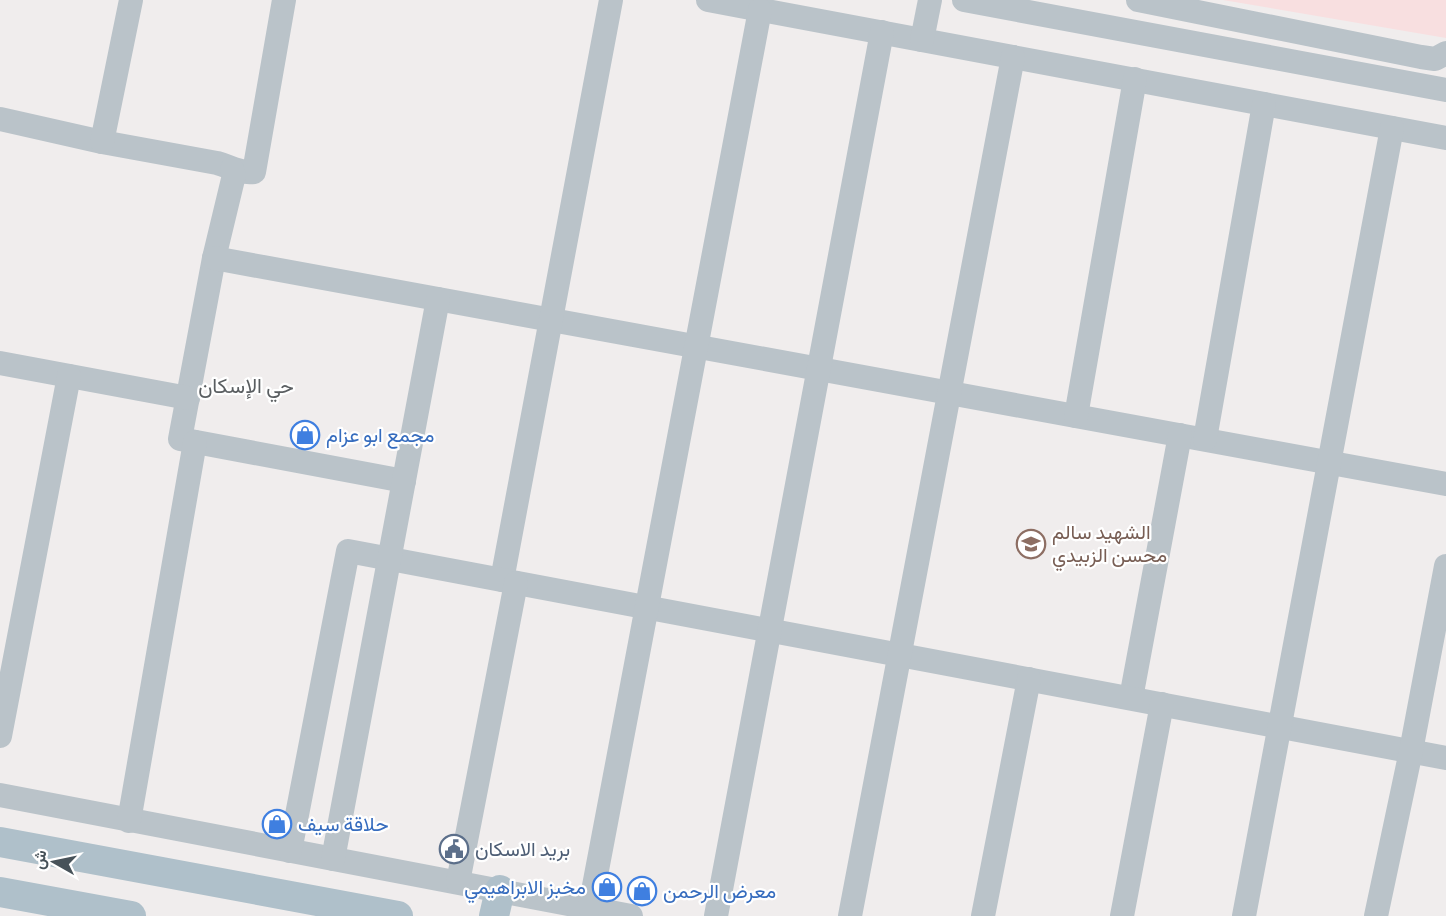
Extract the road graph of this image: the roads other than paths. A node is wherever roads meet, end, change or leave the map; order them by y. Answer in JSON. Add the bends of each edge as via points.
{"nodes":[{"id":1,"x":131,"y":0,"type":"edge"},
{"id":2,"x":284,"y":0,"type":"edge"},
{"id":3,"x":611,"y":0,"type":"edge"},
{"id":4,"x":708,"y":0,"type":"edge"},
{"id":5,"x":930,"y":0,"type":"edge"},
{"id":6,"x":964,"y":0,"type":"edge"},
{"id":7,"x":1138,"y":0,"type":"edge"},
{"id":8,"x":1215,"y":8,"type":"edge"},
{"id":9,"x":760,"y":10,"type":"junction"},
{"id":10,"x":882,"y":32,"type":"junction"},
{"id":11,"x":922,"y":40,"type":"junction"},
{"id":12,"x":1446,"y":53,"type":"edge"},
{"id":13,"x":1012,"y":57,"type":"junction"},
{"id":14,"x":1135,"y":80,"type":"junction"},
{"id":15,"x":1446,"y":90,"type":"edge"},
{"id":16,"x":1264,"y":104,"type":"junction"},
{"id":17,"x":0,"y":119,"type":"edge"},
{"id":18,"x":1392,"y":128,"type":"junction"},
{"id":19,"x":1446,"y":138,"type":"edge"},
{"id":20,"x":102,"y":142,"type":"junction"},
{"id":21,"x":232,"y":170,"type":"junction"},
{"id":22,"x":214,"y":258,"type":"junction"},
{"id":23,"x":438,"y":299,"type":"junction"},
{"id":24,"x":551,"y":319,"type":"junction"},
{"id":25,"x":696,"y":346,"type":"junction"},
{"id":26,"x":0,"y":363,"type":"edge"},
{"id":27,"x":818,"y":368,"type":"junction"},
{"id":28,"x":69,"y":376,"type":"junction"},
{"id":29,"x":950,"y":393,"type":"junction"},
{"id":30,"x":188,"y":398,"type":"junction"},
{"id":31,"x":1076,"y":416,"type":"junction"},
{"id":32,"x":1180,"y":435,"type":"junction"},
{"id":33,"x":1205,"y":440,"type":"junction"},
{"id":34,"x":195,"y":442,"type":"junction"},
{"id":35,"x":1329,"y":462,"type":"junction"},
{"id":36,"x":404,"y":481,"type":"junction"},
{"id":37,"x":1446,"y":484,"type":"edge"},
{"id":38,"x":390,"y":559,"type":"junction"},
{"id":39,"x":1446,"y":566,"type":"edge"},
{"id":40,"x":509,"y":581,"type":"junction"},
{"id":41,"x":647,"y":607,"type":"junction"},
{"id":42,"x":769,"y":630,"type":"junction"},
{"id":43,"x":900,"y":655,"type":"junction"},
{"id":44,"x":1029,"y":679,"type":"junction"},
{"id":45,"x":1131,"y":698,"type":"junction"},
{"id":46,"x":1162,"y":704,"type":"junction"},
{"id":47,"x":1280,"y":726,"type":"junction"},
{"id":48,"x":0,"y":736,"type":"edge"},
{"id":49,"x":1411,"y":751,"type":"junction"},
{"id":50,"x":1446,"y":758,"type":"edge"},
{"id":51,"x":0,"y":795,"type":"edge"},
{"id":52,"x":129,"y":821,"type":"junction"},
{"id":53,"x":0,"y":842,"type":"edge"},
{"id":54,"x":290,"y":850,"type":"junction"},
{"id":55,"x":333,"y":860,"type":"junction"},
{"id":56,"x":458,"y":882,"type":"junction"},
{"id":57,"x":0,"y":892,"type":"edge"},
{"id":58,"x":497,"y":903,"type":"edge"},
{"id":59,"x":590,"y":908,"type":"junction"},
{"id":60,"x":130,"y":916,"type":"edge"},
{"id":61,"x":398,"y":916,"type":"edge"},
{"id":62,"x":631,"y":916,"type":"edge"},
{"id":63,"x":716,"y":916,"type":"edge"},
{"id":64,"x":850,"y":916,"type":"edge"},
{"id":65,"x":983,"y":916,"type":"edge"},
{"id":66,"x":1122,"y":916,"type":"edge"},
{"id":67,"x":1244,"y":916,"type":"edge"},
{"id":68,"x":1376,"y":916,"type":"edge"}],
"edges":[{"from":1,"to":20,"type":"street"},
{"from":2,"to":21,"type":"street","via":[[255,169],[249,173]]},
{"from":3,"to":24,"type":"street"},
{"from":4,"to":9,"type":"street"},
{"from":5,"to":11,"type":"street"},
{"from":6,"to":15,"type":"street"},
{"from":7,"to":8,"type":"street"},
{"from":8,"to":12,"type":"street","via":[[1421,57],[1435,59]]},
{"from":9,"to":10,"type":"street"},
{"from":9,"to":25,"type":"street"},
{"from":10,"to":11,"type":"street"},
{"from":10,"to":27,"type":"street"},
{"from":11,"to":13,"type":"street"},
{"from":13,"to":14,"type":"street"},
{"from":13,"to":29,"type":"street"},
{"from":14,"to":16,"type":"street"},
{"from":14,"to":31,"type":"street"},
{"from":16,"to":18,"type":"street"},
{"from":16,"to":33,"type":"street"},
{"from":17,"to":20,"type":"street"},
{"from":18,"to":19,"type":"street"},
{"from":18,"to":35,"type":"street"},
{"from":20,"to":21,"type":"street","via":[[217,163]]},
{"from":21,"to":22,"type":"street"},
{"from":22,"to":23,"type":"street"},
{"from":22,"to":30,"type":"street"},
{"from":23,"to":24,"type":"street"},
{"from":23,"to":36,"type":"street"},
{"from":24,"to":25,"type":"street"},
{"from":24,"to":40,"type":"street"},
{"from":25,"to":27,"type":"street"},
{"from":25,"to":41,"type":"street"},
{"from":26,"to":28,"type":"street"},
{"from":27,"to":29,"type":"street"},
{"from":27,"to":42,"type":"street"},
{"from":28,"to":30,"type":"street"},
{"from":28,"to":48,"type":"street"},
{"from":29,"to":31,"type":"street"},
{"from":29,"to":43,"type":"street"},
{"from":30,"to":34,"type":"street","via":[[180,439]]},
{"from":31,"to":32,"type":"street"},
{"from":32,"to":33,"type":"street"},
{"from":32,"to":45,"type":"street"},
{"from":33,"to":35,"type":"street"},
{"from":34,"to":36,"type":"street"},
{"from":34,"to":52,"type":"street"},
{"from":35,"to":37,"type":"street"},
{"from":35,"to":47,"type":"street"},
{"from":36,"to":38,"type":"street"},
{"from":38,"to":40,"type":"street"},
{"from":38,"to":54,"type":"street","via":[[348,551]]},
{"from":38,"to":55,"type":"street"},
{"from":39,"to":49,"type":"street"},
{"from":40,"to":41,"type":"street"},
{"from":40,"to":56,"type":"street"},
{"from":41,"to":42,"type":"street"},
{"from":41,"to":59,"type":"street"},
{"from":42,"to":43,"type":"street"},
{"from":42,"to":63,"type":"street"},
{"from":43,"to":44,"type":"street"},
{"from":43,"to":64,"type":"street"},
{"from":44,"to":45,"type":"street"},
{"from":44,"to":65,"type":"street"},
{"from":45,"to":46,"type":"street"},
{"from":46,"to":47,"type":"street"},
{"from":46,"to":66,"type":"street"},
{"from":47,"to":49,"type":"street"},
{"from":47,"to":67,"type":"street"},
{"from":49,"to":50,"type":"street"},
{"from":49,"to":68,"type":"street"},
{"from":51,"to":52,"type":"street"},
{"from":52,"to":54,"type":"street"},
{"from":53,"to":61,"type":"main road"},
{"from":54,"to":55,"type":"street"},
{"from":55,"to":56,"type":"street"},
{"from":56,"to":58,"type":"street"},
{"from":57,"to":60,"type":"main road"},
{"from":58,"to":59,"type":"street"},
{"from":59,"to":62,"type":"street"}]}
